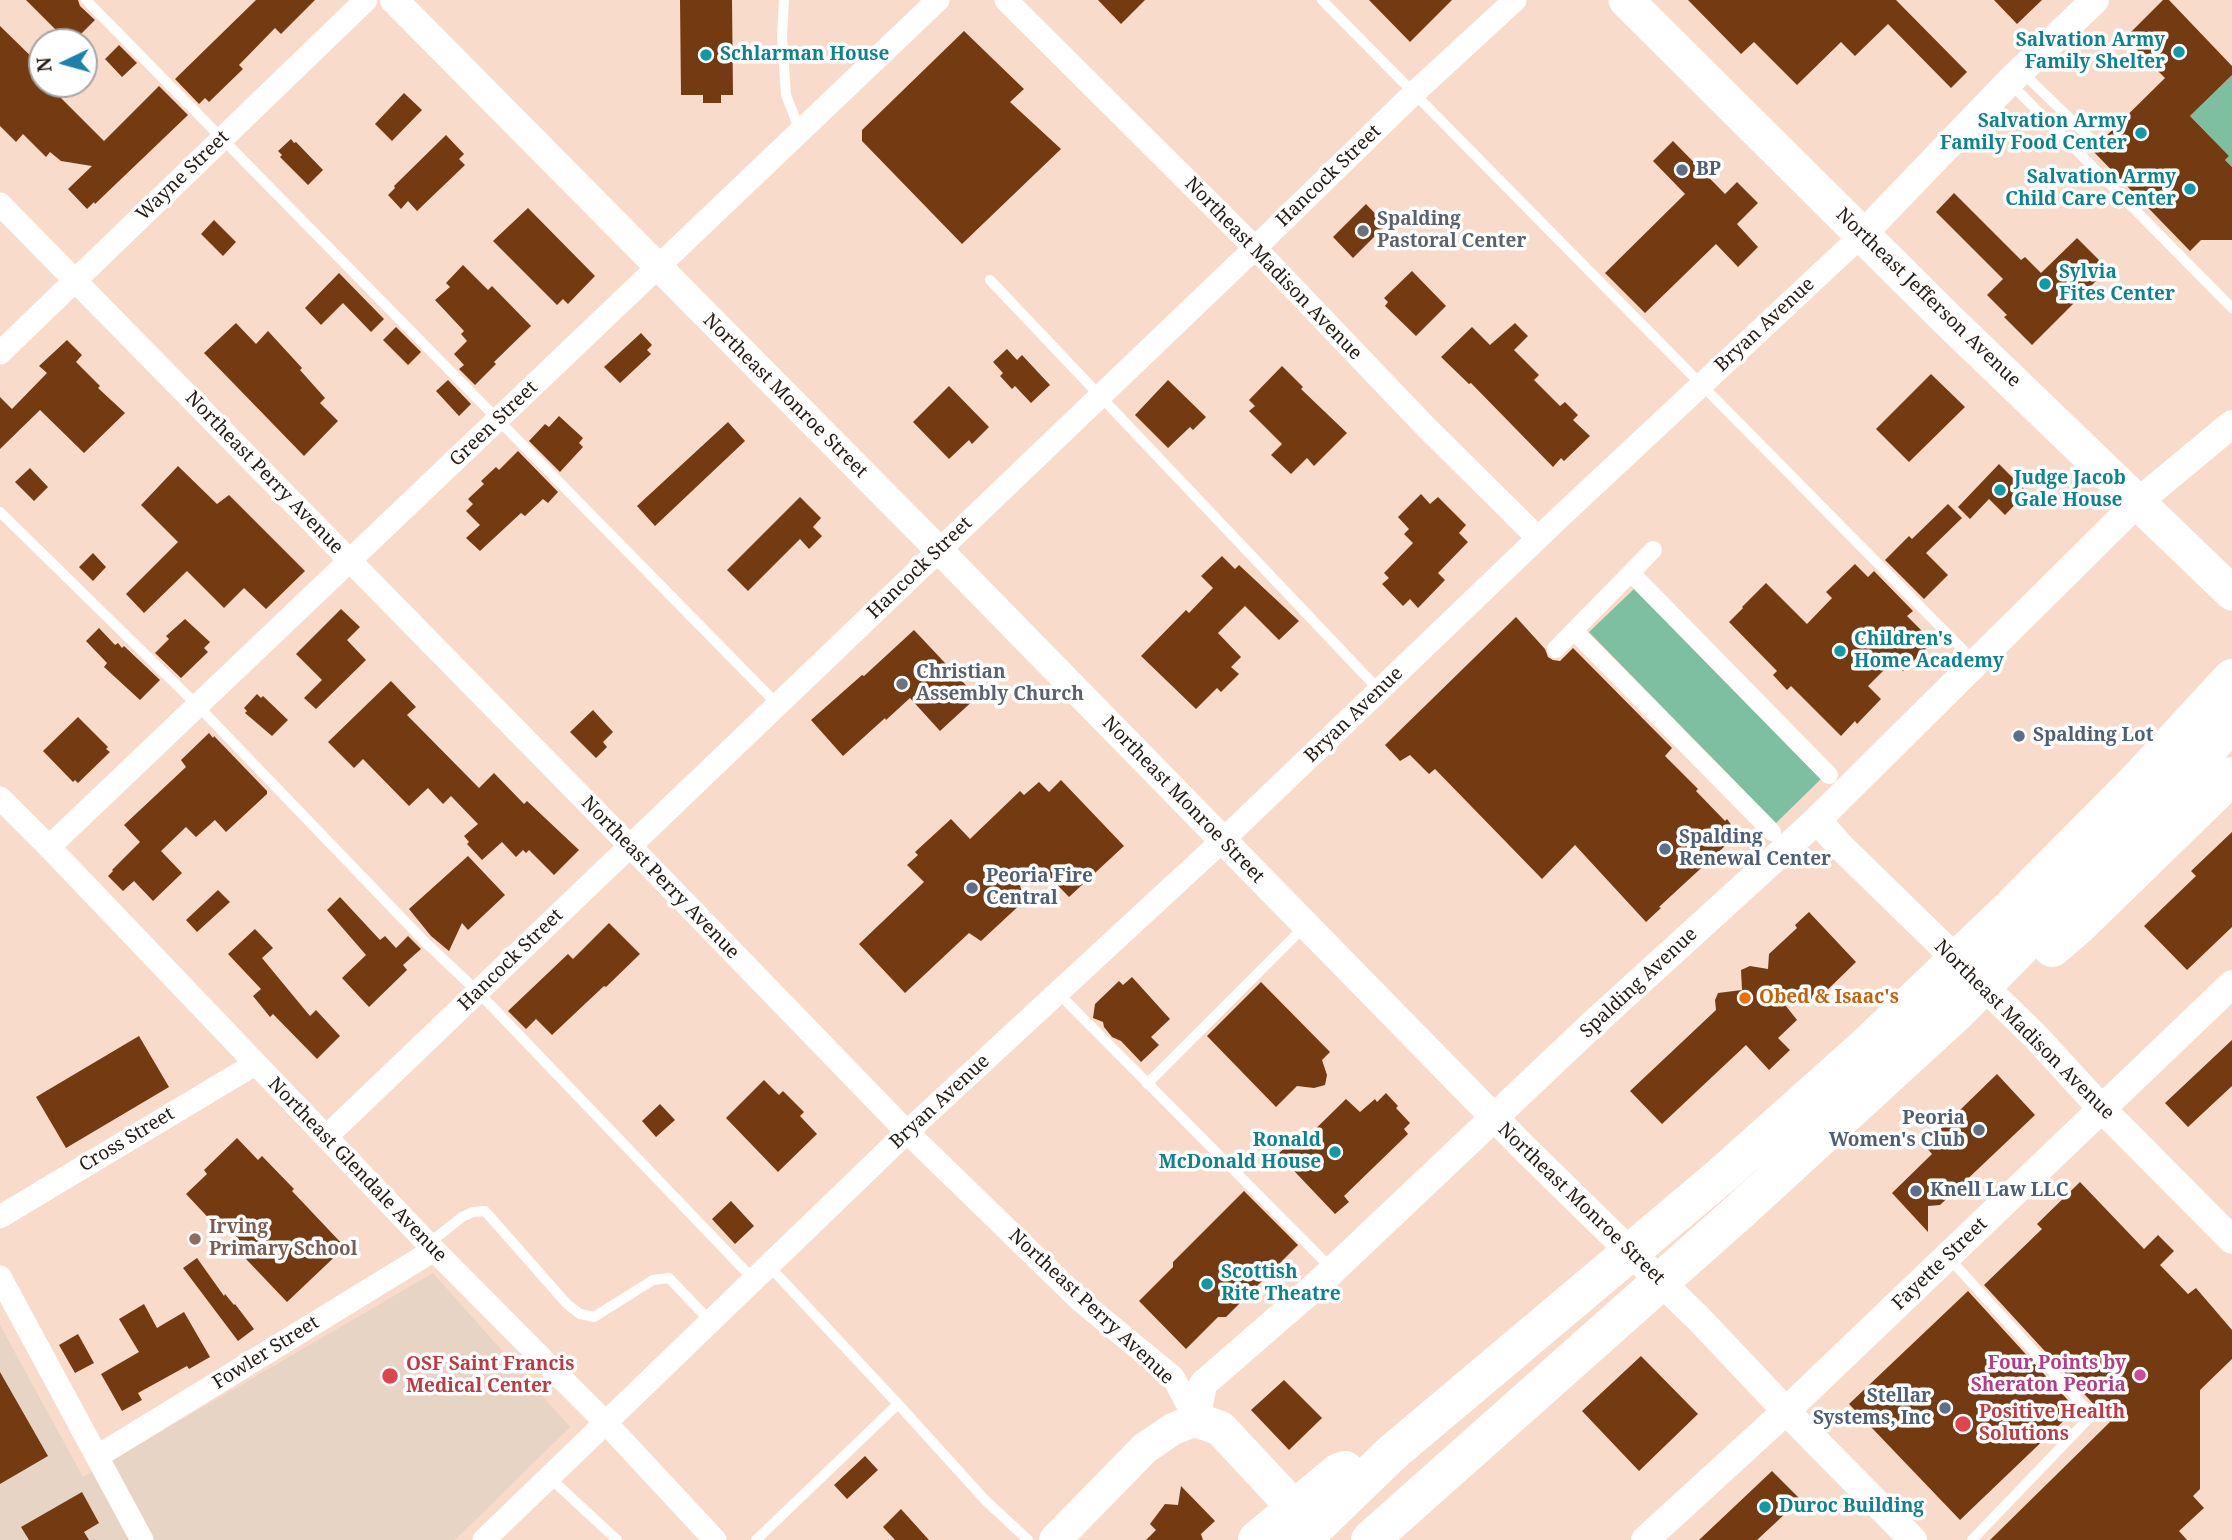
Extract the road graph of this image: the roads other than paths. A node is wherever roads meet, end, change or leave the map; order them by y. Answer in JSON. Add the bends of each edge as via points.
{"nodes":[{"id":1,"x":86,"y":0,"type":"edge"},
{"id":2,"x":366,"y":0,"type":"edge"},
{"id":3,"x":394,"y":0,"type":"edge"},
{"id":4,"x":785,"y":0,"type":"edge"},
{"id":5,"x":938,"y":0,"type":"edge"},
{"id":6,"x":1006,"y":0,"type":"edge"},
{"id":7,"x":1322,"y":0,"type":"edge"},
{"id":8,"x":1515,"y":0,"type":"edge"},
{"id":9,"x":1626,"y":0,"type":"edge"},
{"id":10,"x":2095,"y":0,"type":"edge"},
{"id":11,"x":2015,"y":77,"type":"junction"},
{"id":12,"x":1414,"y":93,"type":"junction"},
{"id":13,"x":801,"y":131,"type":"junction"},
{"id":14,"x":222,"y":139,"type":"junction"},
{"id":15,"x":2092,"y":141,"type":"dead end"},
{"id":16,"x":0,"y":204,"type":"edge"},
{"id":17,"x":1862,"y":235,"type":"junction"},
{"id":18,"x":1255,"y":248,"type":"junction"},
{"id":19,"x":657,"y":267,"type":"junction"},
{"id":20,"x":75,"y":279,"type":"junction"},
{"id":21,"x":990,"y":280,"type":"dead end"},
{"id":22,"x":2232,"y":308,"type":"edge"},
{"id":23,"x":0,"y":352,"type":"edge"},
{"id":24,"x":1702,"y":384,"type":"junction"},
{"id":25,"x":1100,"y":396,"type":"junction"},
{"id":26,"x":498,"y":420,"type":"junction"},
{"id":27,"x":2232,"y":424,"type":"edge"},
{"id":28,"x":2138,"y":502,"type":"junction"},
{"id":29,"x":0,"y":512,"type":"edge"},
{"id":30,"x":1538,"y":538,"type":"junction"},
{"id":31,"x":939,"y":550,"type":"junction"},
{"id":32,"x":1653,"y":550,"type":"dead end"},
{"id":33,"x":351,"y":562,"type":"junction"},
{"id":34,"x":1631,"y":573,"type":"junction"},
{"id":35,"x":2223,"y":584,"type":"edge"},
{"id":36,"x":1574,"y":631,"type":"junction"},
{"id":37,"x":2232,"y":647,"type":"edge"},
{"id":38,"x":1556,"y":649,"type":"dead end"},
{"id":39,"x":1976,"y":663,"type":"junction"},
{"id":40,"x":2232,"y":678,"type":"edge"},
{"id":41,"x":1379,"y":690,"type":"junction"},
{"id":42,"x":778,"y":705,"type":"junction"},
{"id":43,"x":198,"y":706,"type":"junction"},
{"id":44,"x":2232,"y":723,"type":"edge"},
{"id":45,"x":1829,"y":775,"type":"dead end"},
{"id":46,"x":2232,"y":776,"type":"edge"},
{"id":47,"x":0,"y":798,"type":"edge"},
{"id":48,"x":1817,"y":820,"type":"junction"},
{"id":49,"x":1772,"y":832,"type":"dead end"},
{"id":50,"x":1223,"y":840,"type":"junction"},
{"id":51,"x":630,"y":846,"type":"junction"},
{"id":52,"x":49,"y":847,"type":"junction"},
{"id":53,"x":1995,"y":922,"type":"junction"},
{"id":54,"x":1305,"y":926,"type":"junction"},
{"id":55,"x":2232,"y":984,"type":"edge"},
{"id":56,"x":478,"y":992,"type":"junction"},
{"id":57,"x":1058,"y":993,"type":"junction"},
{"id":58,"x":1957,"y":1012,"type":"junction"},
{"id":59,"x":255,"y":1064,"type":"junction"},
{"id":60,"x":1147,"y":1084,"type":"junction"},
{"id":61,"x":2102,"y":1109,"type":"junction"},
{"id":62,"x":1495,"y":1119,"type":"junction"},
{"id":63,"x":907,"y":1132,"type":"junction"},
{"id":64,"x":326,"y":1137,"type":"junction"},
{"id":65,"x":0,"y":1217,"type":"edge"},
{"id":66,"x":2232,"y":1240,"type":"edge"},
{"id":67,"x":431,"y":1247,"type":"junction"},
{"id":68,"x":1948,"y":1257,"type":"junction"},
{"id":69,"x":1333,"y":1270,"type":"junction"},
{"id":70,"x":761,"y":1273,"type":"junction"},
{"id":71,"x":0,"y":1277,"type":"edge"},
{"id":72,"x":711,"y":1322,"type":"junction"},
{"id":73,"x":898,"y":1404,"type":"junction"},
{"id":74,"x":1786,"y":1411,"type":"junction"},
{"id":75,"x":1196,"y":1420,"type":"junction"},
{"id":76,"x":606,"y":1423,"type":"junction"},
{"id":77,"x":1393,"y":1452,"type":"junction"},
{"id":78,"x":98,"y":1456,"type":"junction"},
{"id":79,"x":1450,"y":1468,"type":"junction"},
{"id":80,"x":549,"y":1477,"type":"junction"},
{"id":81,"x":142,"y":1540,"type":"edge"},
{"id":82,"x":484,"y":1540,"type":"edge"},
{"id":83,"x":617,"y":1540,"type":"edge"},
{"id":84,"x":715,"y":1540,"type":"edge"},
{"id":85,"x":756,"y":1540,"type":"edge"},
{"id":86,"x":1028,"y":1540,"type":"edge"},
{"id":87,"x":1055,"y":1540,"type":"edge"},
{"id":88,"x":1257,"y":1540,"type":"edge"},
{"id":89,"x":1303,"y":1540,"type":"edge"},
{"id":90,"x":1325,"y":1540,"type":"edge"},
{"id":91,"x":1370,"y":1540,"type":"edge"},
{"id":92,"x":1381,"y":1540,"type":"edge"},
{"id":93,"x":1645,"y":1540,"type":"edge"},
{"id":94,"x":1913,"y":1540,"type":"edge"},
{"id":95,"x":1972,"y":1540,"type":"edge"}],
"edges":[{"from":1,"to":14,"type":"lane"},
{"from":2,"to":14,"type":"street","name":"Wayne Street"},
{"from":3,"to":19,"type":"street","name":"Northeast Monroe Street"},
{"from":4,"to":13,"type":"lane","via":[[786,95]]},
{"from":5,"to":13,"type":"street","name":"Green Street"},
{"from":6,"to":18,"type":"street","name":"Northeast Madison Avenue"},
{"from":7,"to":12,"type":"lane"},
{"from":8,"to":12,"type":"street","name":"Hancock Street"},
{"from":9,"to":17,"type":"main road","name":"Northeast Jefferson Avenue"},
{"from":10,"to":11,"type":"street","name":"Bryan Avenue"},
{"from":11,"to":15,"type":"lane"},
{"from":11,"to":17,"type":"street","name":"Bryan Avenue"},
{"from":11,"to":22,"type":"lane"},
{"from":12,"to":18,"type":"street","name":"Hancock Street"},
{"from":12,"to":24,"type":"lane"},
{"from":13,"to":19,"type":"street","name":"Green Street"},
{"from":14,"to":20,"type":"street","name":"Wayne Street"},
{"from":14,"to":26,"type":"lane"},
{"from":16,"to":20,"type":"street","name":"Northeast Perry Avenue"},
{"from":17,"to":24,"type":"street","name":"Bryan Avenue"},
{"from":17,"to":28,"type":"main road","name":"Northeast Jefferson Avenue"},
{"from":18,"to":25,"type":"street","name":"Hancock Street"},
{"from":18,"to":30,"type":"street","name":"Northeast Madison Avenue"},
{"from":19,"to":26,"type":"street","name":"Green Street"},
{"from":19,"to":31,"type":"street","name":"Northeast Monroe Street"},
{"from":20,"to":23,"type":"street","name":"Wayne Street"},
{"from":20,"to":33,"type":"street","name":"Northeast Perry Avenue"},
{"from":21,"to":25,"type":"lane"},
{"from":24,"to":30,"type":"street","name":"Bryan Avenue"},
{"from":24,"to":39,"type":"lane"},
{"from":25,"to":31,"type":"street","name":"Hancock Street"},
{"from":25,"to":41,"type":"lane"},
{"from":26,"to":33,"type":"street","name":"Green Street"},
{"from":26,"to":42,"type":"lane"},
{"from":27,"to":28,"type":"street","name":"Spalding Avenue"},
{"from":28,"to":35,"type":"main road","name":"Northeast Jefferson Avenue"},
{"from":28,"to":39,"type":"street","name":"Spalding Avenue"},
{"from":29,"to":43,"type":"lane"},
{"from":30,"to":41,"type":"street","name":"Bryan Avenue"},
{"from":31,"to":42,"type":"street","name":"Hancock Street"},
{"from":31,"to":50,"type":"street","name":"Northeast Monroe Street"},
{"from":32,"to":34,"type":"street"},
{"from":33,"to":43,"type":"street","name":"Green Street"},
{"from":33,"to":51,"type":"street","name":"Northeast Perry Avenue"},
{"from":34,"to":36,"type":"street"},
{"from":34,"to":45,"type":"street"},
{"from":36,"to":38,"type":"street"},
{"from":36,"to":49,"type":"street"},
{"from":37,"to":53,"type":"highway"},
{"from":39,"to":48,"type":"street","name":"Spalding Avenue"},
{"from":40,"to":53,"type":"highway","via":[[2138,780]]},
{"from":41,"to":50,"type":"street","name":"Bryan Avenue"},
{"from":42,"to":51,"type":"street","name":"Hancock Street"},
{"from":43,"to":52,"type":"street","name":"Green Street"},
{"from":43,"to":56,"type":"lane"},
{"from":44,"to":58,"type":"highway"},
{"from":46,"to":58,"type":"highway","via":[[2079,925],[2032,964]]},
{"from":47,"to":52,"type":"street","name":"Northeast Glendale Avenue"},
{"from":48,"to":61,"type":"street","name":"Northeast Madison Avenue","via":[[2036,1037]]},
{"from":48,"to":62,"type":"street","name":"Spalding Avenue"},
{"from":50,"to":54,"type":"street","name":"Northeast Monroe Street"},
{"from":50,"to":57,"type":"street","name":"Bryan Avenue"},
{"from":51,"to":56,"type":"street","name":"Hancock Street"},
{"from":51,"to":63,"type":"street","name":"Northeast Perry Avenue"},
{"from":52,"to":59,"type":"street","name":"Northeast Glendale Avenue"},
{"from":53,"to":77,"type":"highway","via":[[1732,1166]]},
{"from":54,"to":60,"type":"lane"},
{"from":54,"to":62,"type":"street","name":"Northeast Monroe Street"},
{"from":55,"to":61,"type":"street","name":"Fayette Street"},
{"from":56,"to":64,"type":"street","name":"Hancock Street"},
{"from":56,"to":70,"type":"lane"},
{"from":57,"to":60,"type":"lane"},
{"from":57,"to":63,"type":"street","name":"Bryan Avenue"},
{"from":58,"to":79,"type":"highway"},
{"from":59,"to":64,"type":"street","name":"Northeast Glendale Avenue"},
{"from":59,"to":65,"type":"street","name":"Cross Street"},
{"from":60,"to":69,"type":"lane"},
{"from":61,"to":66,"type":"street","name":"Northeast Madison Avenue"},
{"from":61,"to":68,"type":"street","name":"Fayette Street"},
{"from":62,"to":69,"type":"street","name":"Spalding Avenue"},
{"from":62,"to":74,"type":"street","name":"Northeast Monroe Street"},
{"from":63,"to":70,"type":"street","name":"Bryan Avenue"},
{"from":63,"to":75,"type":"street","name":"Northeast Perry Avenue","via":[[1082,1302],[1173,1377]]},
{"from":64,"to":67,"type":"street","name":"Northeast Glendale Avenue"},
{"from":67,"to":72,"type":"lane","via":[[462,1217],[485,1211],[580,1314],[594,1317],[653,1280],[669,1278]]},
{"from":67,"to":76,"type":"street","name":"Northeast Glendale Avenue"},
{"from":67,"to":78,"type":"street","name":"Fowler Street"},
{"from":68,"to":74,"type":"street","name":"Fayette Street"},
{"from":68,"to":95,"type":"lane","via":[[2092,1415]]},
{"from":69,"to":75,"type":"street","name":"Spalding Avenue","via":[[1202,1384]]},
{"from":70,"to":72,"type":"street","name":"Bryan Avenue"},
{"from":70,"to":73,"type":"lane"},
{"from":71,"to":78,"type":"street"},
{"from":72,"to":76,"type":"street","name":"Bryan Avenue"},
{"from":73,"to":85,"type":"lane"},
{"from":73,"to":86,"type":"lane"},
{"from":74,"to":93,"type":"street","name":"Fayette Street"},
{"from":74,"to":94,"type":"street","name":"Northeast Monroe Street"},
{"from":75,"to":87,"type":"main road","via":[[1145,1448]]},
{"from":75,"to":90,"type":"main road","via":[[1220,1428]]},
{"from":76,"to":80,"type":"street","name":"Bryan Avenue"},
{"from":76,"to":84,"type":"street","name":"Northeast Glendale Avenue"},
{"from":77,"to":88,"type":"highway","via":[[1339,1472]]},
{"from":77,"to":89,"type":"highway"},
{"from":78,"to":81,"type":"street"},
{"from":79,"to":91,"type":"highway"},
{"from":79,"to":92,"type":"highway"},
{"from":80,"to":82,"type":"street","name":"Bryan Avenue"},
{"from":80,"to":83,"type":"lane"}]}
